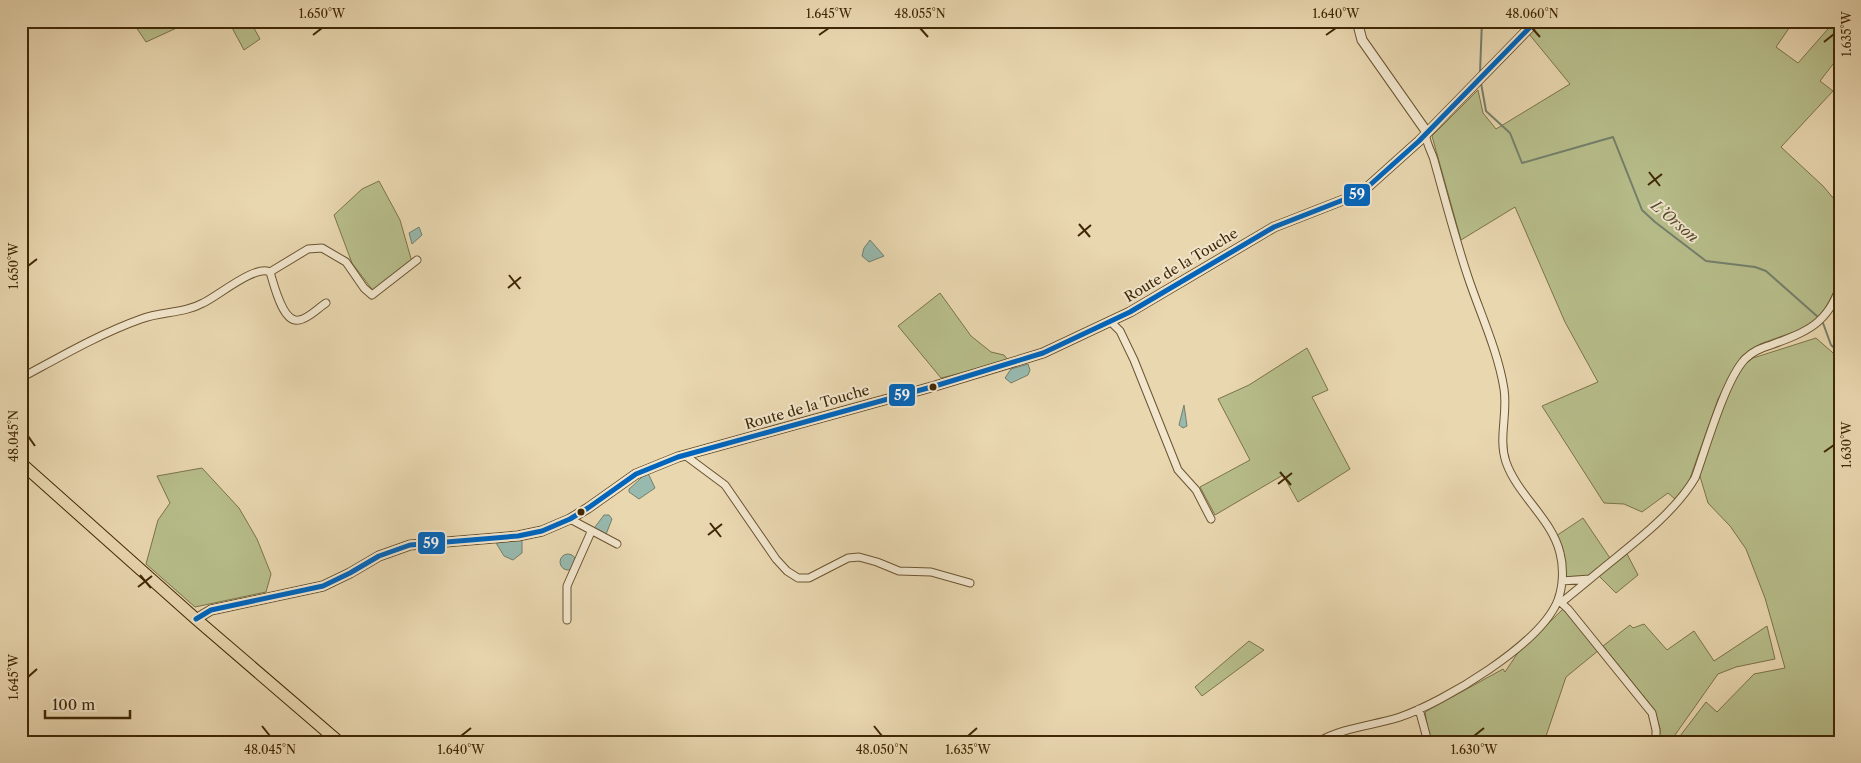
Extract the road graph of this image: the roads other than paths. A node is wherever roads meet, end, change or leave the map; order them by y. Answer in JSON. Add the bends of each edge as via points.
{"nodes":[{"id":1,"x":1357,"y":21,"type":"edge"},
{"id":2,"x":1536,"y":21,"type":"edge"},
{"id":3,"x":1426,"y":134,"type":"junction"},
{"id":4,"x":417,"y":260,"type":"dead end"},
{"id":5,"x":270,"y":272,"type":"junction"},
{"id":6,"x":1840,"y":286,"type":"edge"},
{"id":7,"x":326,"y":303,"type":"dead end"},
{"id":8,"x":1111,"y":322,"type":"junction"},
{"id":9,"x":21,"y":378,"type":"edge"},
{"id":10,"x":686,"y":456,"type":"junction"},
{"id":11,"x":21,"y":463,"type":"edge"},
{"id":12,"x":570,"y":519,"type":"junction"},
{"id":13,"x":1211,"y":519,"type":"dead end"},
{"id":14,"x":591,"y":532,"type":"junction"},
{"id":15,"x":617,"y":544,"type":"dead end"},
{"id":16,"x":1590,"y":579,"type":"junction"},
{"id":17,"x":1562,"y":581,"type":"junction"},
{"id":18,"x":970,"y":584,"type":"dead end"},
{"id":19,"x":1560,"y":601,"type":"junction"},
{"id":20,"x":196,"y":619,"type":"junction"},
{"id":21,"x":567,"y":620,"type":"dead end"},
{"id":22,"x":1420,"y":709,"type":"junction"},
{"id":23,"x":340,"y":742,"type":"edge"},
{"id":24,"x":1318,"y":742,"type":"edge"},
{"id":25,"x":1428,"y":742,"type":"edge"},
{"id":26,"x":1656,"y":742,"type":"edge"}],
"edges":[{"from":1,"to":3,"type":"street","via":[[1362,40]]},
{"from":2,"to":3,"type":"street","name":"Route de la Touche"},
{"from":3,"to":8,"type":"street","name":"Route de la Touche","via":[[1361,193],[1274,227]]},
{"from":3,"to":17,"type":"street","via":[[1458,247],[1501,374],[1505,397],[1502,442],[1506,461],[1513,477],[1557,543],[1562,560]]},
{"from":4,"to":5,"type":"street","via":[[372,295],[346,262],[322,248],[308,249]]},
{"from":5,"to":7,"type":"street","via":[[288,318],[293,321],[301,320]]},
{"from":5,"to":9,"type":"street","via":[[261,270],[203,304],[180,313],[141,318]]},
{"from":6,"to":16,"type":"street","via":[[1826,315],[1807,331],[1751,353],[1743,361],[1728,387],[1687,492]]},
{"from":8,"to":10,"type":"street","name":"Route de la Touche","via":[[1031,358]]},
{"from":8,"to":13,"type":"street","via":[[1120,331],[1134,360],[1178,470],[1196,490]]},
{"from":10,"to":12,"type":"street","name":"Route de la Touche","via":[[636,474]]},
{"from":10,"to":18,"type":"street","via":[[725,485],[776,560],[798,578],[809,578],[848,558],[859,557],[899,571],[931,572]]},
{"from":11,"to":20,"type":"main road"},
{"from":12,"to":14,"type":"street"},
{"from":12,"to":20,"type":"street","name":"Route de la Touche","via":[[542,531],[518,536],[428,543],[396,549],[323,586],[211,610]]},
{"from":14,"to":15,"type":"street"},
{"from":14,"to":21,"type":"street","via":[[567,586]]},
{"from":16,"to":17,"type":"street"},
{"from":16,"to":19,"type":"street"},
{"from":17,"to":19,"type":"street"},
{"from":19,"to":22,"type":"street","via":[[1510,655]]},
{"from":19,"to":26,"type":"street","via":[[1652,713]]},
{"from":20,"to":23,"type":"main road"},
{"from":22,"to":24,"type":"street","via":[[1340,731]]},
{"from":22,"to":25,"type":"street"}]}
